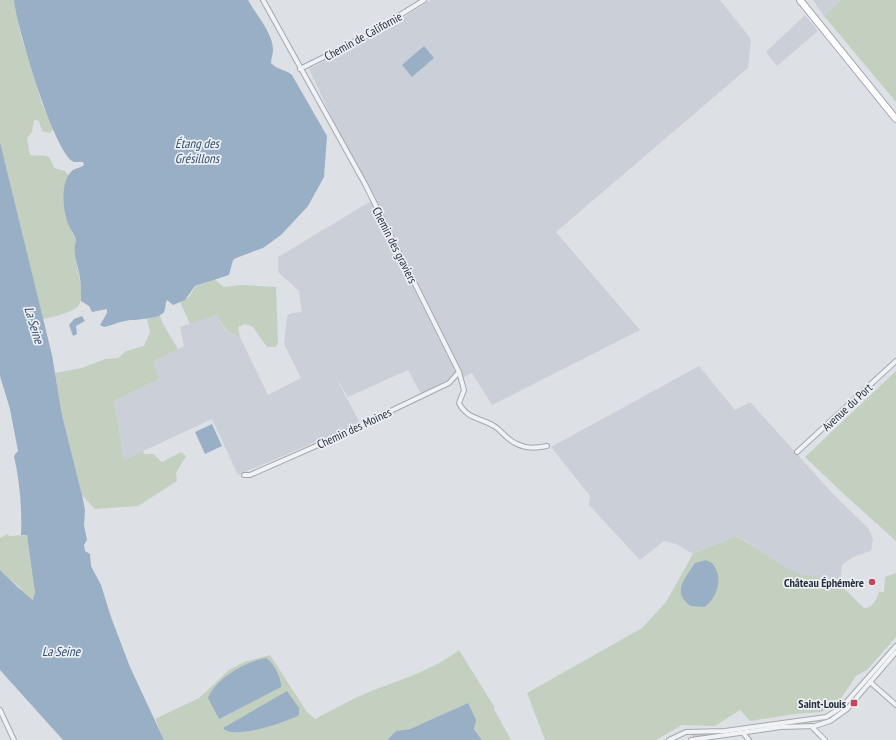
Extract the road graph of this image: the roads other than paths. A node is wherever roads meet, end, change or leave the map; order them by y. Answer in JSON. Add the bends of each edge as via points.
{"nodes":[{"id":1,"x":263,"y":0,"type":"edge"},
{"id":2,"x":424,"y":0,"type":"edge"},
{"id":3,"x":800,"y":0,"type":"edge"},
{"id":4,"x":300,"y":69,"type":"junction"},
{"id":5,"x":896,"y":120,"type":"edge"},
{"id":6,"x":896,"y":361,"type":"edge"},
{"id":7,"x":459,"y":372,"type":"junction"},
{"id":8,"x":547,"y":446,"type":"dead end"},
{"id":9,"x":797,"y":452,"type":"dead end"},
{"id":10,"x":244,"y":475,"type":"dead end"},
{"id":11,"x":896,"y":646,"type":"edge"},
{"id":12,"x":896,"y":652,"type":"edge"},
{"id":13,"x":870,"y":682,"type":"junction"},
{"id":14,"x":896,"y":705,"type":"edge"},
{"id":15,"x":0,"y":710,"type":"edge"},
{"id":16,"x":811,"y":726,"type":"junction"},
{"id":17,"x":743,"y":733,"type":"junction"},
{"id":18,"x":14,"y":740,"type":"edge"},
{"id":19,"x":669,"y":740,"type":"edge"},
{"id":20,"x":691,"y":740,"type":"edge"},
{"id":21,"x":749,"y":740,"type":"edge"},
{"id":22,"x":825,"y":740,"type":"edge"}],
"edges":[{"from":1,"to":4,"type":"street","name":"Chemin des graviers"},
{"from":2,"to":4,"type":"street","name":"Chemin de Californie","via":[[368,35]]},
{"from":3,"to":5,"type":"main road"},
{"from":4,"to":7,"type":"street","name":"Chemin des graviers","via":[[365,184]]},
{"from":6,"to":9,"type":"street","name":"Avenue du Port"},
{"from":7,"to":8,"type":"street","name":"Chemin des graviers","via":[[464,390],[460,402],[463,410],[496,427],[516,444],[533,448]]},
{"from":7,"to":10,"type":"street","name":"Chemin des Moines","via":[[449,383],[332,439],[250,475]]},
{"from":11,"to":19,"type":"street","via":[[842,707],[826,718],[725,731],[686,732]]},
{"from":12,"to":13,"type":"street"},
{"from":13,"to":14,"type":"street"},
{"from":13,"to":16,"type":"street","via":[[839,716]]},
{"from":15,"to":18,"type":"street"},
{"from":16,"to":17,"type":"street","via":[[779,727]]},
{"from":16,"to":22,"type":"street"},
{"from":17,"to":20,"type":"street"},
{"from":17,"to":21,"type":"street"}]}
